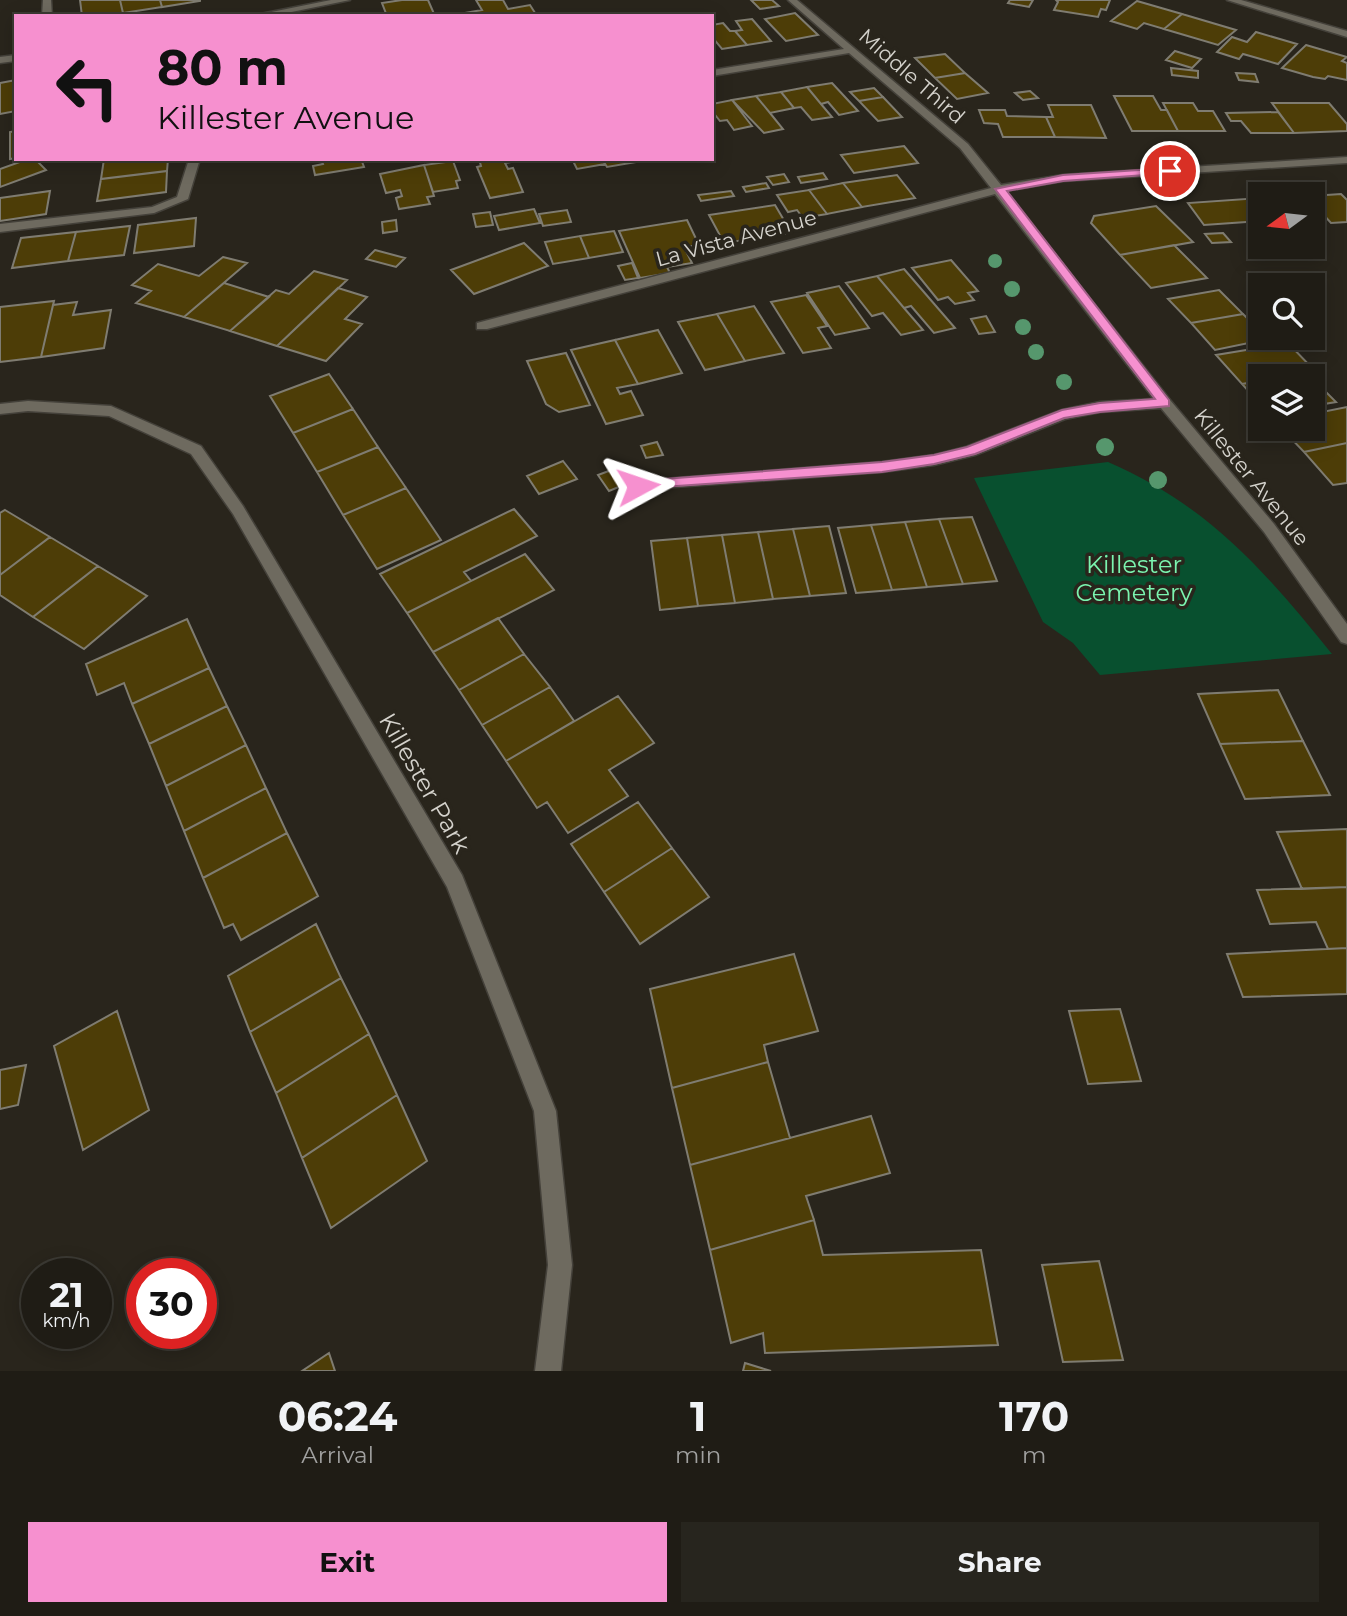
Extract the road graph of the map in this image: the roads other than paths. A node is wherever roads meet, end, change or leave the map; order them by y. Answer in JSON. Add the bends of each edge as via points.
{"nodes":[{"id":1,"x":346,"y":0,"type":"edge"},
{"id":2,"x":792,"y":0,"type":"edge"},
{"id":3,"x":1231,"y":0,"type":"edge"},
{"id":4,"x":269,"y":14,"type":"edge"},
{"id":5,"x":1347,"y":34,"type":"edge"},
{"id":6,"x":853,"y":50,"type":"junction"},
{"id":7,"x":714,"y":73,"type":"edge"},
{"id":8,"x":1347,"y":160,"type":"edge"},
{"id":9,"x":194,"y":161,"type":"edge"},
{"id":10,"x":1000,"y":189,"type":"junction"},
{"id":11,"x":0,"y":229,"type":"edge"},
{"id":12,"x":482,"y":326,"type":"dead end"},
{"id":13,"x":1165,"y":403,"type":"junction"},
{"id":14,"x":0,"y":410,"type":"edge"},
{"id":15,"x":638,"y":486,"type":"dead end"},
{"id":16,"x":1347,"y":637,"type":"edge"},
{"id":17,"x":548,"y":1371,"type":"edge"}],
"edges":[{"from":1,"to":4,"type":"street"},
{"from":2,"to":6,"type":"street","name":"Middle Third"},
{"from":3,"to":5,"type":"street"},
{"from":6,"to":7,"type":"street"},
{"from":6,"to":10,"type":"street","name":"Middle Third","via":[[964,146]]},
{"from":8,"to":10,"type":"street","via":[[1063,178]]},
{"from":9,"to":11,"type":"street","via":[[182,199],[155,210]]},
{"from":10,"to":12,"type":"street","name":"La Vista Avenue"},
{"from":10,"to":13,"type":"street","name":"Killester Avenue"},
{"from":13,"to":15,"type":"street","via":[[1100,407],[1062,415],[934,460]]},
{"from":13,"to":16,"type":"street","name":"Killester Avenue","via":[[1269,528]]},
{"from":14,"to":17,"type":"street","name":"Killester Park","via":[[28,405],[111,411],[196,450],[238,510],[455,882],[545,1111],[560,1265]]}]}
